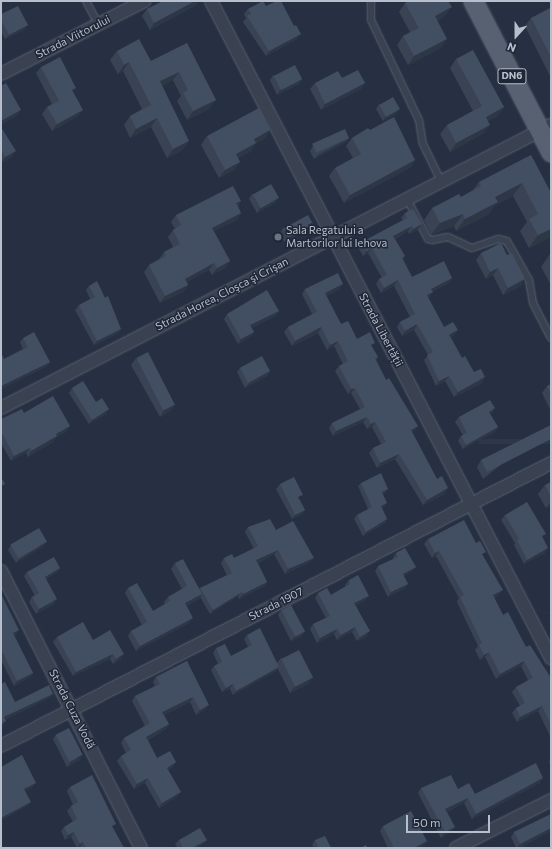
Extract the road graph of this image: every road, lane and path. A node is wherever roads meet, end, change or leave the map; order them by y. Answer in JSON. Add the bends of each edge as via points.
{"nodes":[{"id":1,"x":86,"y":1,"type":"edge"},
{"id":2,"x":144,"y":1,"type":"edge"},
{"id":3,"x":211,"y":1,"type":"edge"},
{"id":4,"x":371,"y":1,"type":"edge"},
{"id":5,"x":473,"y":1,"type":"edge"},
{"id":6,"x":98,"y":24,"type":"junction"},
{"id":7,"x":1,"y":74,"type":"edge"},
{"id":8,"x":546,"y":128,"type":"edge"},
{"id":9,"x":551,"y":152,"type":"edge"},
{"id":10,"x":441,"y":181,"type":"junction"},
{"id":11,"x":406,"y":199,"type":"junction"},
{"id":12,"x":332,"y":237,"type":"junction"},
{"id":13,"x":551,"y":338,"type":"edge"},
{"id":14,"x":1,"y":408,"type":"edge"},
{"id":15,"x":551,"y":463,"type":"edge"},
{"id":16,"x":473,"y":503,"type":"junction"},
{"id":17,"x":1,"y":571,"type":"edge"},
{"id":18,"x":551,"y":658,"type":"edge"},
{"id":19,"x":72,"y":708,"type":"junction"},
{"id":20,"x":1,"y":746,"type":"edge"},
{"id":21,"x":551,"y":800,"type":"edge"},
{"id":22,"x":141,"y":848,"type":"edge"},
{"id":23,"x":456,"y":848,"type":"edge"}],
"edges":[{"from":1,"to":6,"type":"lane"},
{"from":2,"to":6,"type":"street","name":"Strada Viitorului"},
{"from":3,"to":12,"type":"street","name":"Strada Libertății"},
{"from":4,"to":10,"type":"lane","via":[[372,20],[420,120],[423,144]]},
{"from":5,"to":8,"type":"main road","number":"DN6"},
{"from":6,"to":7,"type":"street","name":"Strada Viitorului"},
{"from":8,"to":9,"type":"main road","number":"DN6"},
{"from":8,"to":10,"type":"street","name":"Strada Horea, Cloşca şi Crişan"},
{"from":10,"to":11,"type":"street","name":"Strada Horea, Cloşca şi Crişan"},
{"from":11,"to":12,"type":"street","name":"Strada Horea, Cloşca şi Crişan"},
{"from":11,"to":13,"type":"lane","via":[[428,239],[448,237],[472,248],[498,239],[507,241],[529,280],[533,303]]},
{"from":12,"to":14,"type":"street","name":"Strada Horea, Cloşca şi Crişan"},
{"from":12,"to":16,"type":"street","name":"Strada Libertății"},
{"from":15,"to":16,"type":"street","name":"Strada 1907"},
{"from":16,"to":18,"type":"street","name":"Strada Libertății"},
{"from":16,"to":19,"type":"street","name":"Strada 1907"},
{"from":17,"to":19,"type":"street","name":"Strada Cuza Vodă"},
{"from":19,"to":20,"type":"street","name":"Strada 1907"},
{"from":19,"to":22,"type":"street","name":"Strada Cuza Vodă"},
{"from":21,"to":23,"type":"street"}]}
